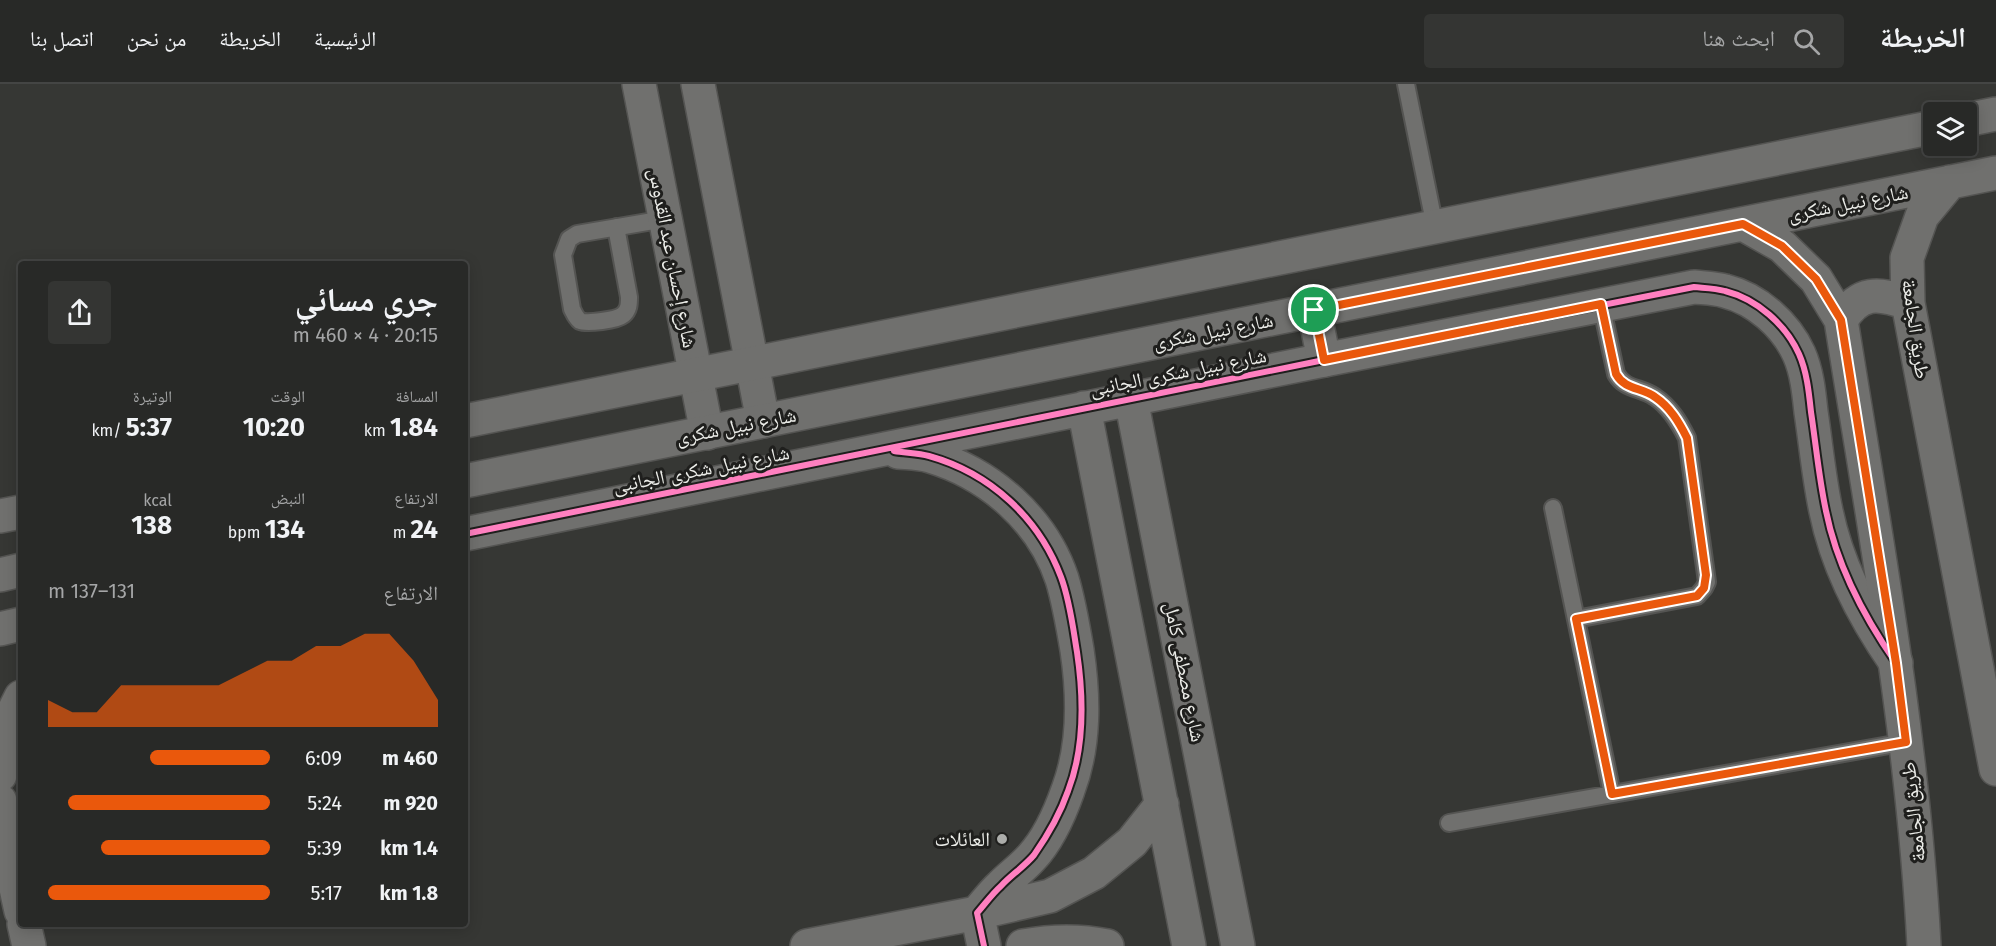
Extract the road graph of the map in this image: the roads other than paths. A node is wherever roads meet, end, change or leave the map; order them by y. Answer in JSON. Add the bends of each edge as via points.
{"nodes":[{"id":1,"x":639,"y":84,"type":"edge"},
{"id":2,"x":698,"y":84,"type":"edge"},
{"id":3,"x":1406,"y":84,"type":"edge"},
{"id":4,"x":1923,"y":129,"type":"edge"},
{"id":5,"x":1996,"y":173,"type":"edge"},
{"id":6,"x":1950,"y":182,"type":"junction"},
{"id":7,"x":665,"y":219,"type":"junction"},
{"id":8,"x":1743,"y":224,"type":"junction"},
{"id":9,"x":616,"y":227,"type":"junction"},
{"id":10,"x":1435,"y":227,"type":"junction"},
{"id":11,"x":1908,"y":303,"type":"junction"},
{"id":12,"x":1601,"y":304,"type":"junction"},
{"id":13,"x":1314,"y":310,"type":"junction"},
{"id":14,"x":1841,"y":320,"type":"junction"},
{"id":15,"x":1324,"y":360,"type":"junction"},
{"id":16,"x":753,"y":365,"type":"junction"},
{"id":17,"x":696,"y":376,"type":"junction"},
{"id":18,"x":1131,"y":399,"type":"junction"},
{"id":19,"x":1084,"y":408,"type":"junction"},
{"id":20,"x":468,"y":420,"type":"edge"},
{"id":21,"x":764,"y":421,"type":"junction"},
{"id":22,"x":707,"y":433,"type":"junction"},
{"id":23,"x":882,"y":450,"type":"junction"},
{"id":24,"x":468,"y":480,"type":"edge"},
{"id":25,"x":1553,"y":508,"type":"dead end"},
{"id":26,"x":18,"y":513,"type":"edge"},
{"id":27,"x":0,"y":516,"type":"edge"},
{"id":28,"x":468,"y":533,"type":"edge"},
{"id":29,"x":18,"y":571,"type":"edge"},
{"id":30,"x":0,"y":575,"type":"edge"},
{"id":31,"x":1576,"y":619,"type":"junction"},
{"id":32,"x":18,"y":625,"type":"edge"},
{"id":33,"x":0,"y":629,"type":"edge"},
{"id":34,"x":1178,"y":640,"type":"junction"},
{"id":35,"x":1131,"y":650,"type":"junction"},
{"id":36,"x":1896,"y":663,"type":"junction"},
{"id":37,"x":18,"y":703,"type":"edge"},
{"id":38,"x":1906,"y":742,"type":"junction"},
{"id":39,"x":1996,"y":769,"type":"edge"},
{"id":40,"x":0,"y":775,"type":"edge"},
{"id":41,"x":1612,"y":794,"type":"junction"},
{"id":42,"x":1162,"y":804,"type":"junction"},
{"id":43,"x":1,"y":810,"type":"edge"},
{"id":44,"x":1449,"y":823,"type":"dead end"},
{"id":45,"x":18,"y":896,"type":"edge"},
{"id":46,"x":977,"y":914,"type":"junction"},
{"id":47,"x":25,"y":927,"type":"edge"},
{"id":48,"x":29,"y":946,"type":"edge"},
{"id":49,"x":807,"y":946,"type":"edge"},
{"id":50,"x":984,"y":946,"type":"edge"},
{"id":51,"x":1023,"y":946,"type":"edge"},
{"id":52,"x":1107,"y":946,"type":"edge"},
{"id":53,"x":1189,"y":946,"type":"edge"},
{"id":54,"x":1238,"y":946,"type":"edge"},
{"id":55,"x":1924,"y":946,"type":"edge"}],
"edges":[{"from":1,"to":7,"type":"street","name":"شارع إحسان عبد القدوس"},
{"from":2,"to":16,"type":"street"},
{"from":3,"to":10,"type":"lane"},
{"from":4,"to":10,"type":"street"},
{"from":5,"to":6,"type":"street","name":"شارع نبيل شكرى"},
{"from":6,"to":8,"type":"street","name":"شارع نبيل شكرى"},
{"from":6,"to":11,"type":"street","name":"طريق الجامعة","via":[[1922,216],[1907,258]]},
{"from":7,"to":9,"type":"lane"},
{"from":7,"to":17,"type":"street","name":"شارع إحسان عبد القدوس"},
{"from":8,"to":13,"type":"street","name":"شارع نبيل شكرى"},
{"from":8,"to":14,"type":"street","name":"طريق الجامعة","via":[[1782,246],[1816,279]]},
{"from":9,"to":9,"type":"lane","via":[[577,234],[565,246],[572,309],[581,321],[615,318],[629,307]]},
{"from":10,"to":16,"type":"street"},
{"from":11,"to":14,"type":"street","via":[[1874,295],[1860,299]]},
{"from":11,"to":39,"type":"street","name":"طريق الجامعة"},
{"from":12,"to":15,"type":"street","name":"شارع نبيل شكرى الجانبى"},
{"from":12,"to":31,"type":"lane","via":[[1619,381],[1656,397],[1669,409],[1687,438],[1707,582],[1697,596]]},
{"from":12,"to":36,"type":"street","name":"شارع نبيل شكرى الجانبى","via":[[1694,287],[1726,291],[1757,305],[1782,326],[1799,355],[1808,386],[1826,512],[1835,544],[1860,606]]},
{"from":13,"to":15,"type":"street"},
{"from":13,"to":21,"type":"street","name":"شارع نبيل شكرى"},
{"from":14,"to":36,"type":"street","name":"طريق الجامعة"},
{"from":15,"to":18,"type":"street","name":"شارع نبيل شكرى الجانبى"},
{"from":16,"to":17,"type":"street"},
{"from":16,"to":21,"type":"street"},
{"from":17,"to":20,"type":"street"},
{"from":17,"to":22,"type":"street","name":"شارع إحسان عبد القدوس"},
{"from":18,"to":19,"type":"street","name":"شارع نبيل شكرى الجانبى"},
{"from":18,"to":34,"type":"street","name":"شارع مصطفى كامل"},
{"from":19,"to":23,"type":"street","name":"شارع نبيل شكرى الجانبى"},
{"from":19,"to":35,"type":"street"},
{"from":21,"to":22,"type":"street","name":"شارع نبيل شكرى"},
{"from":22,"to":24,"type":"street","name":"شارع نبيل شكرى"},
{"from":23,"to":28,"type":"street","name":"شارع نبيل شكرى الجانبى"},
{"from":23,"to":46,"type":"street","via":[[940,460],[972,473],[1010,500],[1041,535],[1061,577],[1073,623],[1083,717],[1068,790],[1053,825],[1032,856]]},
{"from":25,"to":31,"type":"lane"},
{"from":26,"to":27,"type":"street"},
{"from":29,"to":30,"type":"street"},
{"from":31,"to":41,"type":"lane"},
{"from":32,"to":33,"type":"street"},
{"from":34,"to":35,"type":"street"},
{"from":34,"to":54,"type":"street","name":"شارع مصطفى كامل"},
{"from":35,"to":42,"type":"street"},
{"from":36,"to":38,"type":"street","name":"طريق الجامعة"},
{"from":37,"to":40,"type":"street","via":[[9,721]]},
{"from":38,"to":41,"type":"lane"},
{"from":38,"to":55,"type":"street","name":"طريق الجامعة"},
{"from":41,"to":44,"type":"lane"},
{"from":42,"to":46,"type":"street","via":[[1132,842],[1094,873],[1050,896]]},
{"from":42,"to":53,"type":"street"},
{"from":43,"to":45,"type":"street"},
{"from":46,"to":49,"type":"street"},
{"from":46,"to":50,"type":"street"},
{"from":47,"to":48,"type":"street"},
{"from":51,"to":52,"type":"street","via":[[1047,942]]}]}
